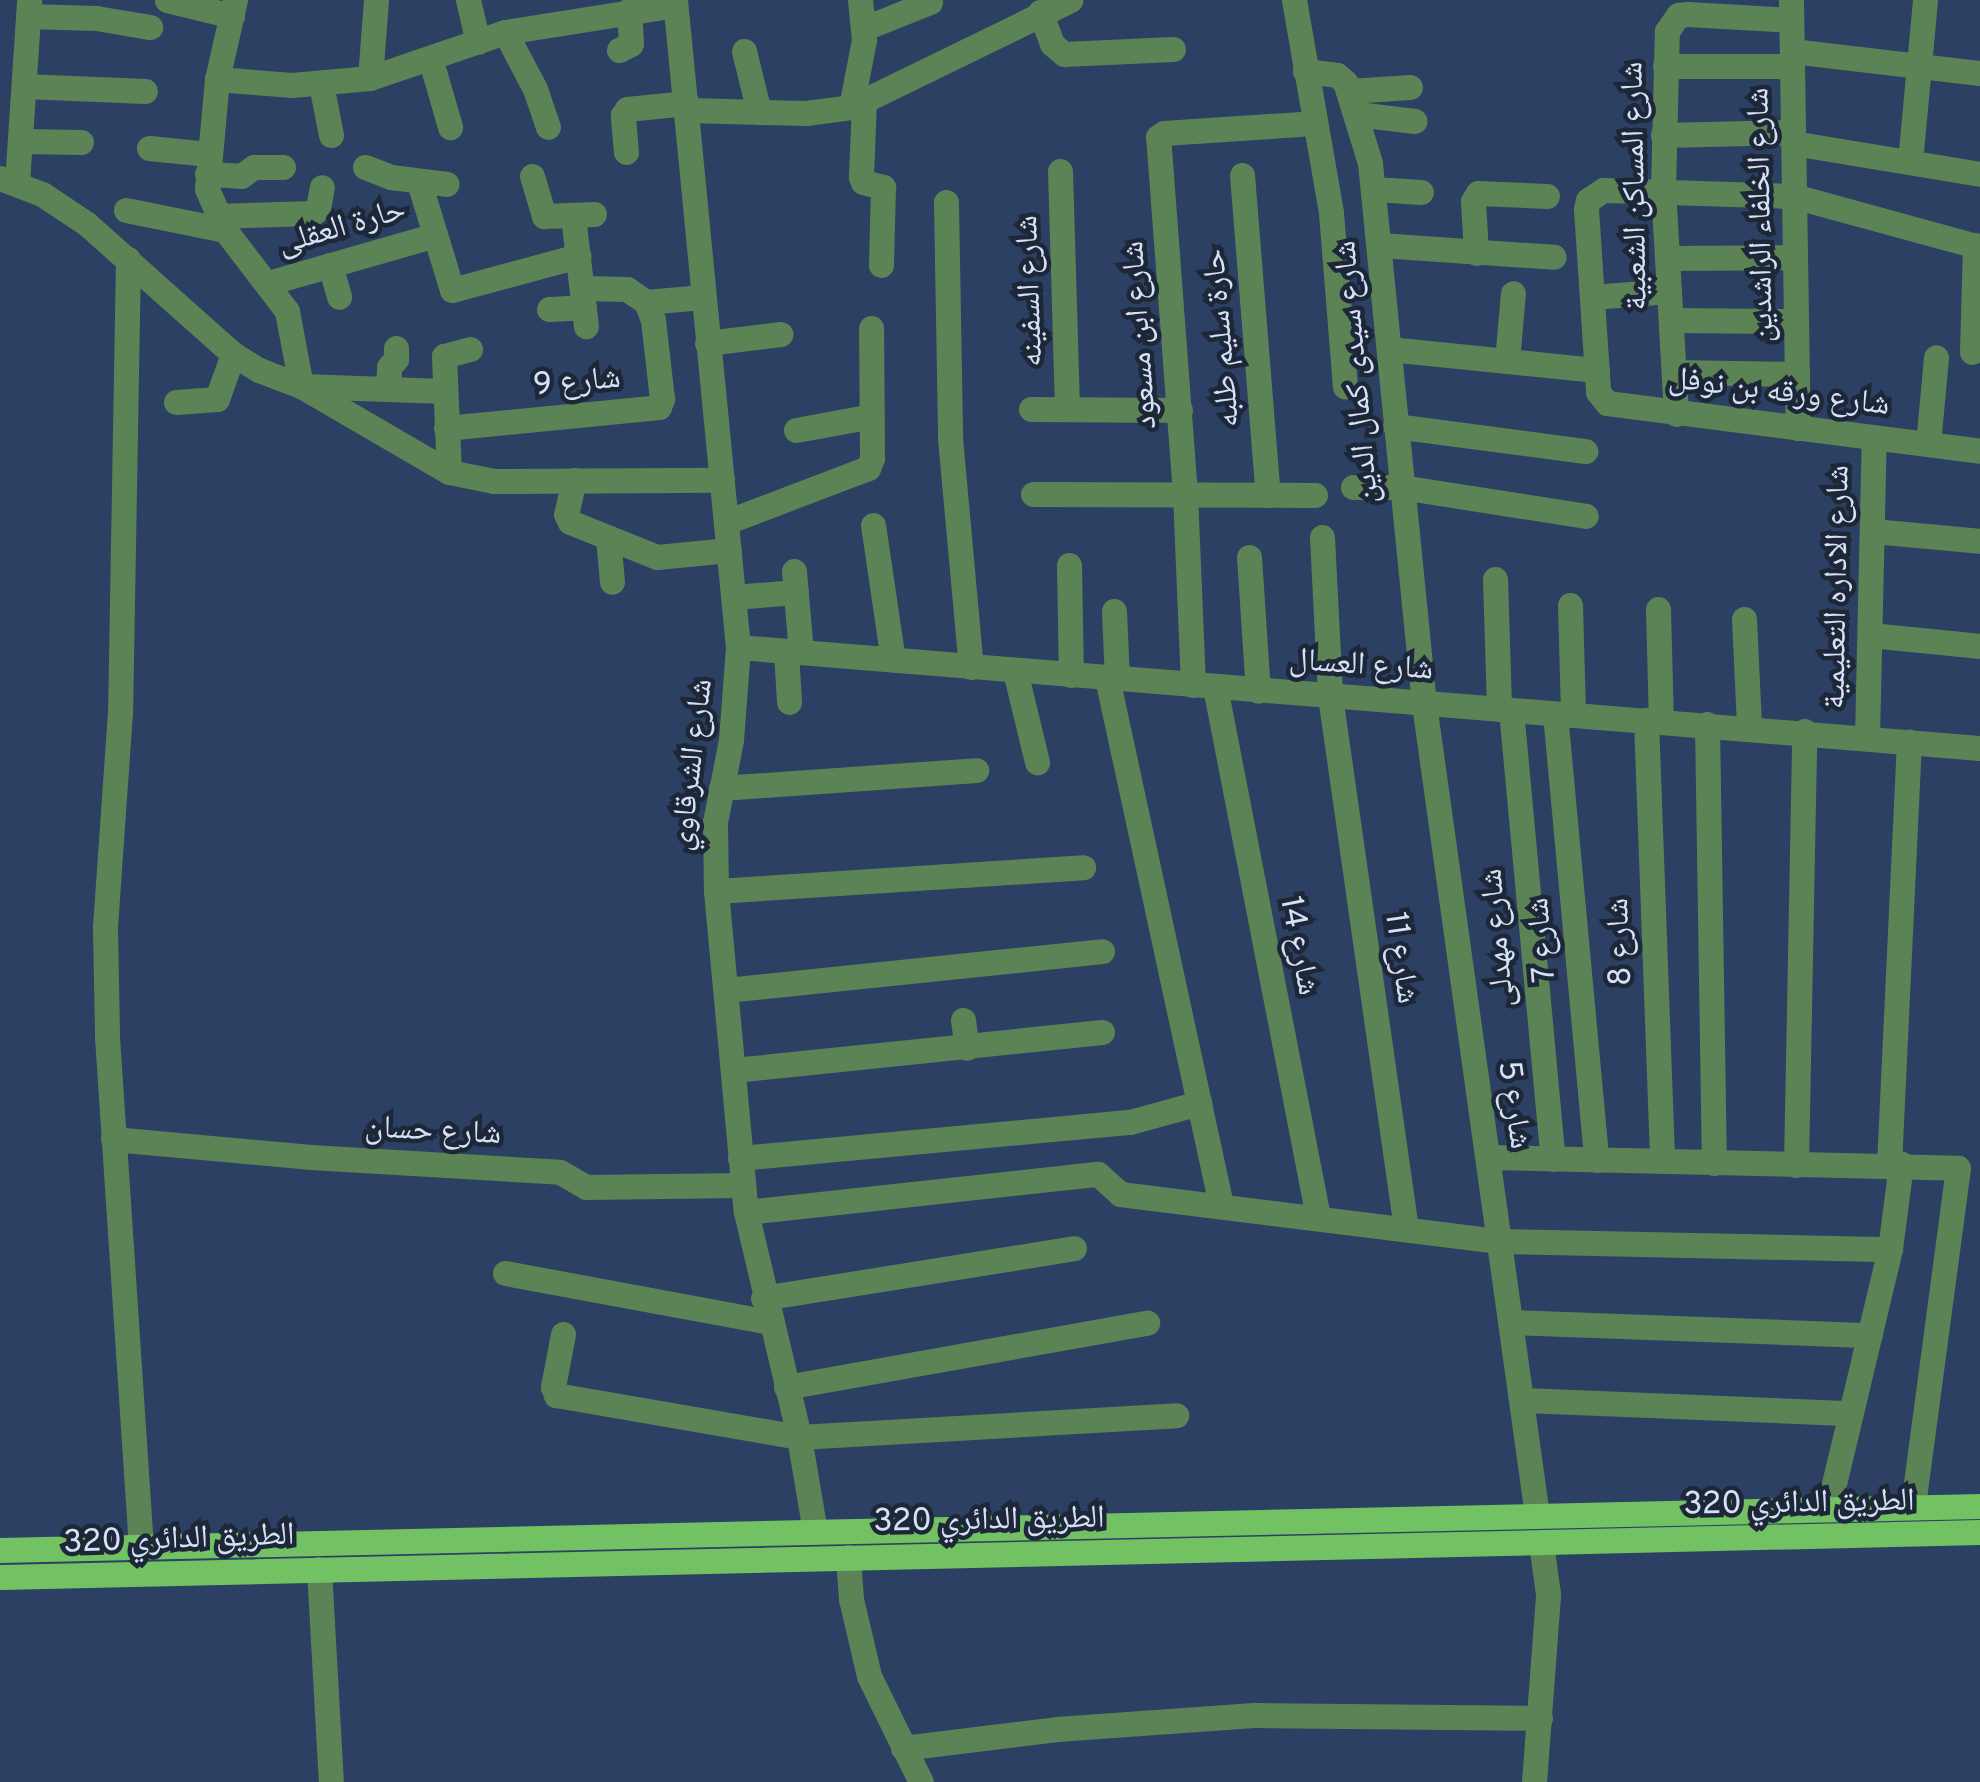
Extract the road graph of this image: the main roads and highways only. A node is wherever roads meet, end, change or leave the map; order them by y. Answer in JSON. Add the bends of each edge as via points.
{"nodes":[{"id":1,"x":1980,"y":1506,"type":"edge"},
{"id":2,"x":1980,"y":1532,"type":"edge"},
{"id":3,"x":0,"y":1550,"type":"edge"},
{"id":4,"x":554,"y":1550,"type":"junction"},
{"id":5,"x":0,"y":1577,"type":"edge"}],
"edges":[{"from":1,"to":4,"type":"main road","name":"الطريق الدائري 320","via":[[815,1532]]},
{"from":2,"to":4,"type":"main road","name":"الطريق الدائري 320","via":[[848,1557]]},
{"from":3,"to":4,"type":"main road","name":"الطريق الدائري 320"},
{"from":4,"to":5,"type":"main road","name":"الطريق الدائري 320","via":[[318,1569]]}]}
